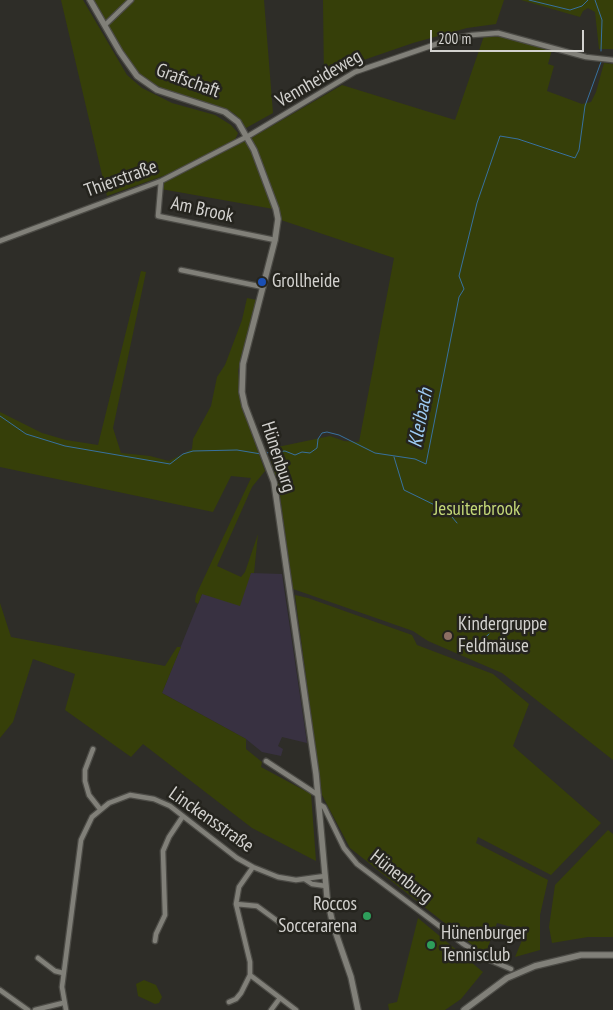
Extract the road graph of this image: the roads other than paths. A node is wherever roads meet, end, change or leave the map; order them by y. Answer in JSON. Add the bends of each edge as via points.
{"nodes":[{"id":1,"x":90,"y":0,"type":"edge"},
{"id":2,"x":131,"y":0,"type":"edge"},
{"id":3,"x":104,"y":25,"type":"junction"},
{"id":4,"x":613,"y":60,"type":"edge"},
{"id":5,"x":248,"y":137,"type":"junction"},
{"id":6,"x":161,"y":181,"type":"junction"},
{"id":7,"x":274,"y":240,"type":"junction"},
{"id":8,"x":0,"y":241,"type":"edge"},
{"id":9,"x":180,"y":270,"type":"dead end"},
{"id":10,"x":263,"y":287,"type":"junction"},
{"id":11,"x":93,"y":748,"type":"dead end"},
{"id":12,"x":266,"y":761,"type":"dead end"},
{"id":13,"x":318,"y":795,"type":"junction"},
{"id":14,"x":320,"y":804,"type":"junction"},
{"id":15,"x":100,"y":809,"type":"junction"},
{"id":16,"x":183,"y":816,"type":"junction"},
{"id":17,"x":252,"y":867,"type":"junction"},
{"id":18,"x":325,"y":876,"type":"junction"},
{"id":19,"x":306,"y":880,"type":"junction"},
{"id":20,"x":326,"y":886,"type":"junction"},
{"id":21,"x":236,"y":904,"type":"junction"},
{"id":22,"x":291,"y":928,"type":"dead end"},
{"id":23,"x":155,"y":940,"type":"dead end"},
{"id":24,"x":613,"y":955,"type":"edge"},
{"id":25,"x":38,"y":958,"type":"dead end"},
{"id":26,"x":511,"y":969,"type":"dead end"},
{"id":27,"x":63,"y":973,"type":"junction"},
{"id":28,"x":250,"y":974,"type":"junction"},
{"id":29,"x":0,"y":990,"type":"edge"},
{"id":30,"x":280,"y":998,"type":"junction"},
{"id":31,"x":229,"y":1002,"type":"dead end"},
{"id":32,"x":63,"y":1003,"type":"junction"},
{"id":33,"x":28,"y":1010,"type":"edge"},
{"id":34,"x":35,"y":1010,"type":"edge"},
{"id":35,"x":66,"y":1010,"type":"edge"},
{"id":36,"x":271,"y":1010,"type":"edge"},
{"id":37,"x":296,"y":1010,"type":"edge"},
{"id":38,"x":358,"y":1010,"type":"edge"},
{"id":39,"x":464,"y":1010,"type":"edge"}],
"edges":[{"from":1,"to":3,"type":"street","name":"Grafschaft"},
{"from":2,"to":3,"type":"street"},
{"from":3,"to":5,"type":"street","name":"Grafschaft","via":[[130,67],[145,83],[225,112],[238,122]]},
{"from":4,"to":5,"type":"street","name":"Vennheideweg","via":[[498,33],[472,34],[355,72]]},
{"from":5,"to":6,"type":"street","name":"Thierstraße"},
{"from":5,"to":7,"type":"street","name":"Hünenburg","via":[[276,209],[278,219]]},
{"from":6,"to":7,"type":"street","name":"Am Brook","via":[[158,216]]},
{"from":6,"to":8,"type":"street","name":"Thierstraße"},
{"from":7,"to":10,"type":"street","name":"Hünenburg"},
{"from":9,"to":10,"type":"street"},
{"from":10,"to":13,"type":"street","name":"Hünenburg","via":[[245,350],[242,376],[245,406],[265,456],[277,499]]},
{"from":11,"to":15,"type":"street","via":[[85,770],[85,781],[89,795]]},
{"from":12,"to":13,"type":"street"},
{"from":13,"to":14,"type":"street","name":"Hünenburg"},
{"from":14,"to":18,"type":"street","name":"Hünenburg"},
{"from":14,"to":26,"type":"street","name":"Hünenburg","via":[[344,848],[357,864],[474,951]]},
{"from":15,"to":16,"type":"street","name":"Linckensstraße","via":[[120,798],[143,796],[161,801]]},
{"from":15,"to":27,"type":"street","name":"Linckensstraße","via":[[85,828],[81,840]]},
{"from":16,"to":17,"type":"street","name":"Linckensstraße"},
{"from":16,"to":23,"type":"street","via":[[168,836],[163,851],[165,915]]},
{"from":17,"to":19,"type":"street","name":"Linckensstraße","via":[[278,877]]},
{"from":17,"to":21,"type":"street","via":[[239,887]]},
{"from":18,"to":19,"type":"street","name":"Linckensstraße"},
{"from":18,"to":20,"type":"street","name":"Hünenburg"},
{"from":19,"to":20,"type":"street","name":"Linckensstraße"},
{"from":20,"to":38,"type":"street","name":"Hünenburg","via":[[333,925],[351,977]]},
{"from":21,"to":22,"type":"street","via":[[257,906]]},
{"from":21,"to":28,"type":"street"},
{"from":24,"to":39,"type":"street","via":[[581,955],[535,966],[507,978]]},
{"from":25,"to":27,"type":"street"},
{"from":27,"to":32,"type":"street","name":"Linckensstraße"},
{"from":28,"to":30,"type":"street"},
{"from":28,"to":31,"type":"street","via":[[236,999]]},
{"from":29,"to":33,"type":"street"},
{"from":30,"to":36,"type":"street"},
{"from":30,"to":37,"type":"street"},
{"from":32,"to":34,"type":"street"},
{"from":32,"to":35,"type":"street","name":"Linckensstraße"}]}
